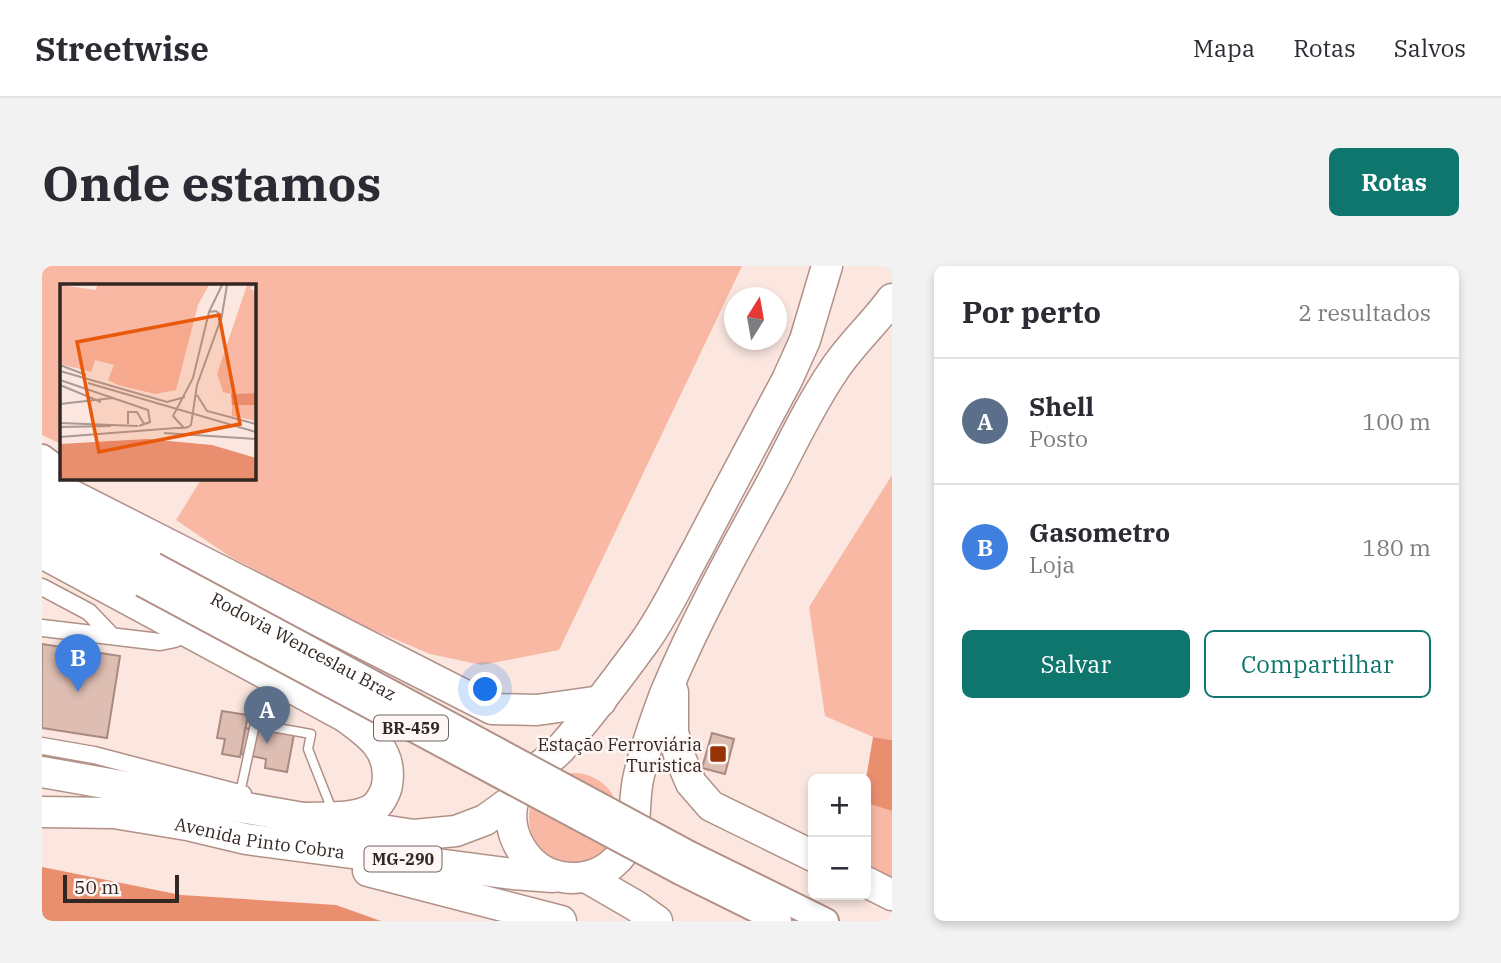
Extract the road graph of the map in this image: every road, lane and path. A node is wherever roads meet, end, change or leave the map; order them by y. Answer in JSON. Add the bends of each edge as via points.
{"nodes":[{"id":1,"x":827,"y":266,"type":"edge"},
{"id":2,"x":892,"y":299,"type":"edge"},
{"id":3,"x":42,"y":457,"type":"edge"},
{"id":4,"x":60,"y":470,"type":"edge"},
{"id":5,"x":42,"y":480,"type":"edge"},
{"id":6,"x":73,"y":480,"type":"edge"},
{"id":7,"x":42,"y":504,"type":"edge"},
{"id":8,"x":126,"y":522,"type":"junction"},
{"id":9,"x":42,"y":528,"type":"edge"},
{"id":10,"x":42,"y":553,"type":"edge"},
{"id":11,"x":148,"y":575,"type":"junction"},
{"id":12,"x":42,"y":587,"type":"edge"},
{"id":13,"x":42,"y":628,"type":"edge"},
{"id":14,"x":183,"y":629,"type":"junction"},
{"id":15,"x":111,"y":636,"type":"junction"},
{"id":16,"x":674,"y":674,"type":"junction"},
{"id":17,"x":601,"y":701,"type":"junction"},
{"id":18,"x":42,"y":746,"type":"edge"},
{"id":19,"x":42,"y":772,"type":"edge"},
{"id":20,"x":165,"y":774,"type":"junction"},
{"id":21,"x":125,"y":786,"type":"junction"},
{"id":22,"x":240,"y":793,"type":"junction"},
{"id":23,"x":514,"y":799,"type":"junction"},
{"id":24,"x":42,"y":812,"type":"edge"},
{"id":25,"x":334,"y":816,"type":"junction"},
{"id":26,"x":303,"y":818,"type":"junction"},
{"id":27,"x":246,"y":839,"type":"junction"},
{"id":28,"x":808,"y":854,"type":"edge"},
{"id":29,"x":685,"y":863,"type":"junction"},
{"id":30,"x":574,"y":877,"type":"junction"},
{"id":31,"x":871,"y":884,"type":"edge"},
{"id":32,"x":892,"y":894,"type":"edge"},
{"id":33,"x":561,"y":921,"type":"edge"},
{"id":34,"x":657,"y":921,"type":"edge"},
{"id":35,"x":779,"y":921,"type":"edge"},
{"id":36,"x":826,"y":921,"type":"edge"}],
"edges":[{"from":1,"to":17,"type":"highway","via":[[808,331],[787,380],[668,604]]},
{"from":2,"to":16,"type":"highway","via":[[848,350],[820,394],[718,582]]},
{"from":3,"to":4,"type":"main road"},
{"from":5,"to":8,"type":"highway","number":"BR-459"},
{"from":6,"to":8,"type":"main road"},
{"from":7,"to":11,"type":"main road","name":"Rodovia Wenceslau Braz","number":"BR-459"},
{"from":8,"to":17,"type":"highway","number":"BR-459","via":[[492,709],[537,710]]},
{"from":9,"to":11,"type":"main road","name":"Rodovia Wenceslau Braz","number":"BR-459"},
{"from":10,"to":14,"type":"highway"},
{"from":11,"to":29,"type":"main road","name":"Rodovia Wenceslau Braz","number":"BR-459","bridge":true},
{"from":12,"to":15,"type":"street","via":[[89,612]]},
{"from":13,"to":15,"type":"street"},
{"from":14,"to":15,"type":"street","via":[[175,639],[160,642]]},
{"from":14,"to":25,"type":"highway","via":[[344,716],[372,736],[386,756],[386,792],[374,808]]},
{"from":16,"to":28,"type":"highway","via":[[673,732],[691,783],[711,806]]},
{"from":16,"to":30,"type":"highway","via":[[637,780],[632,840],[605,870]]},
{"from":17,"to":23,"type":"highway","via":[[560,751],[523,780]]},
{"from":18,"to":20,"type":"street"},
{"from":19,"to":21,"type":"highway","name":"Avenida Pinto Cobra","number":"MG-290"},
{"from":20,"to":21,"type":"highway"},
{"from":20,"to":22,"type":"street"},
{"from":21,"to":26,"type":"highway","name":"Avenida Pinto Cobra","number":"MG-290"},
{"from":22,"to":25,"type":"lane","via":[[255,724],[311,734],[308,749]]},
{"from":22,"to":26,"type":"street"},
{"from":23,"to":26,"type":"highway","name":"Avenida Pinto Cobra","number":"MG-290","via":[[485,820],[456,831],[414,835]]},
{"from":23,"to":30,"type":"highway","via":[[515,839],[526,857],[541,870]]},
{"from":24,"to":27,"type":"highway","name":"Avenida Pinto Cobra","number":"MG-290","via":[[114,813]]},
{"from":25,"to":26,"type":"highway"},
{"from":27,"to":30,"type":"highway","name":"Avenida Pinto Cobra","number":"MG-290","via":[[513,874]]},
{"from":27,"to":33,"type":"highway"},
{"from":29,"to":35,"type":"main road","name":"Rodovia Wenceslau Braz","number":"BR-459"},
{"from":29,"to":36,"type":"main road","name":"Rodovia Wenceslau Braz","number":"BR-459"},
{"from":30,"to":34,"type":"highway"},
{"from":31,"to":32,"type":"highway"}]}
